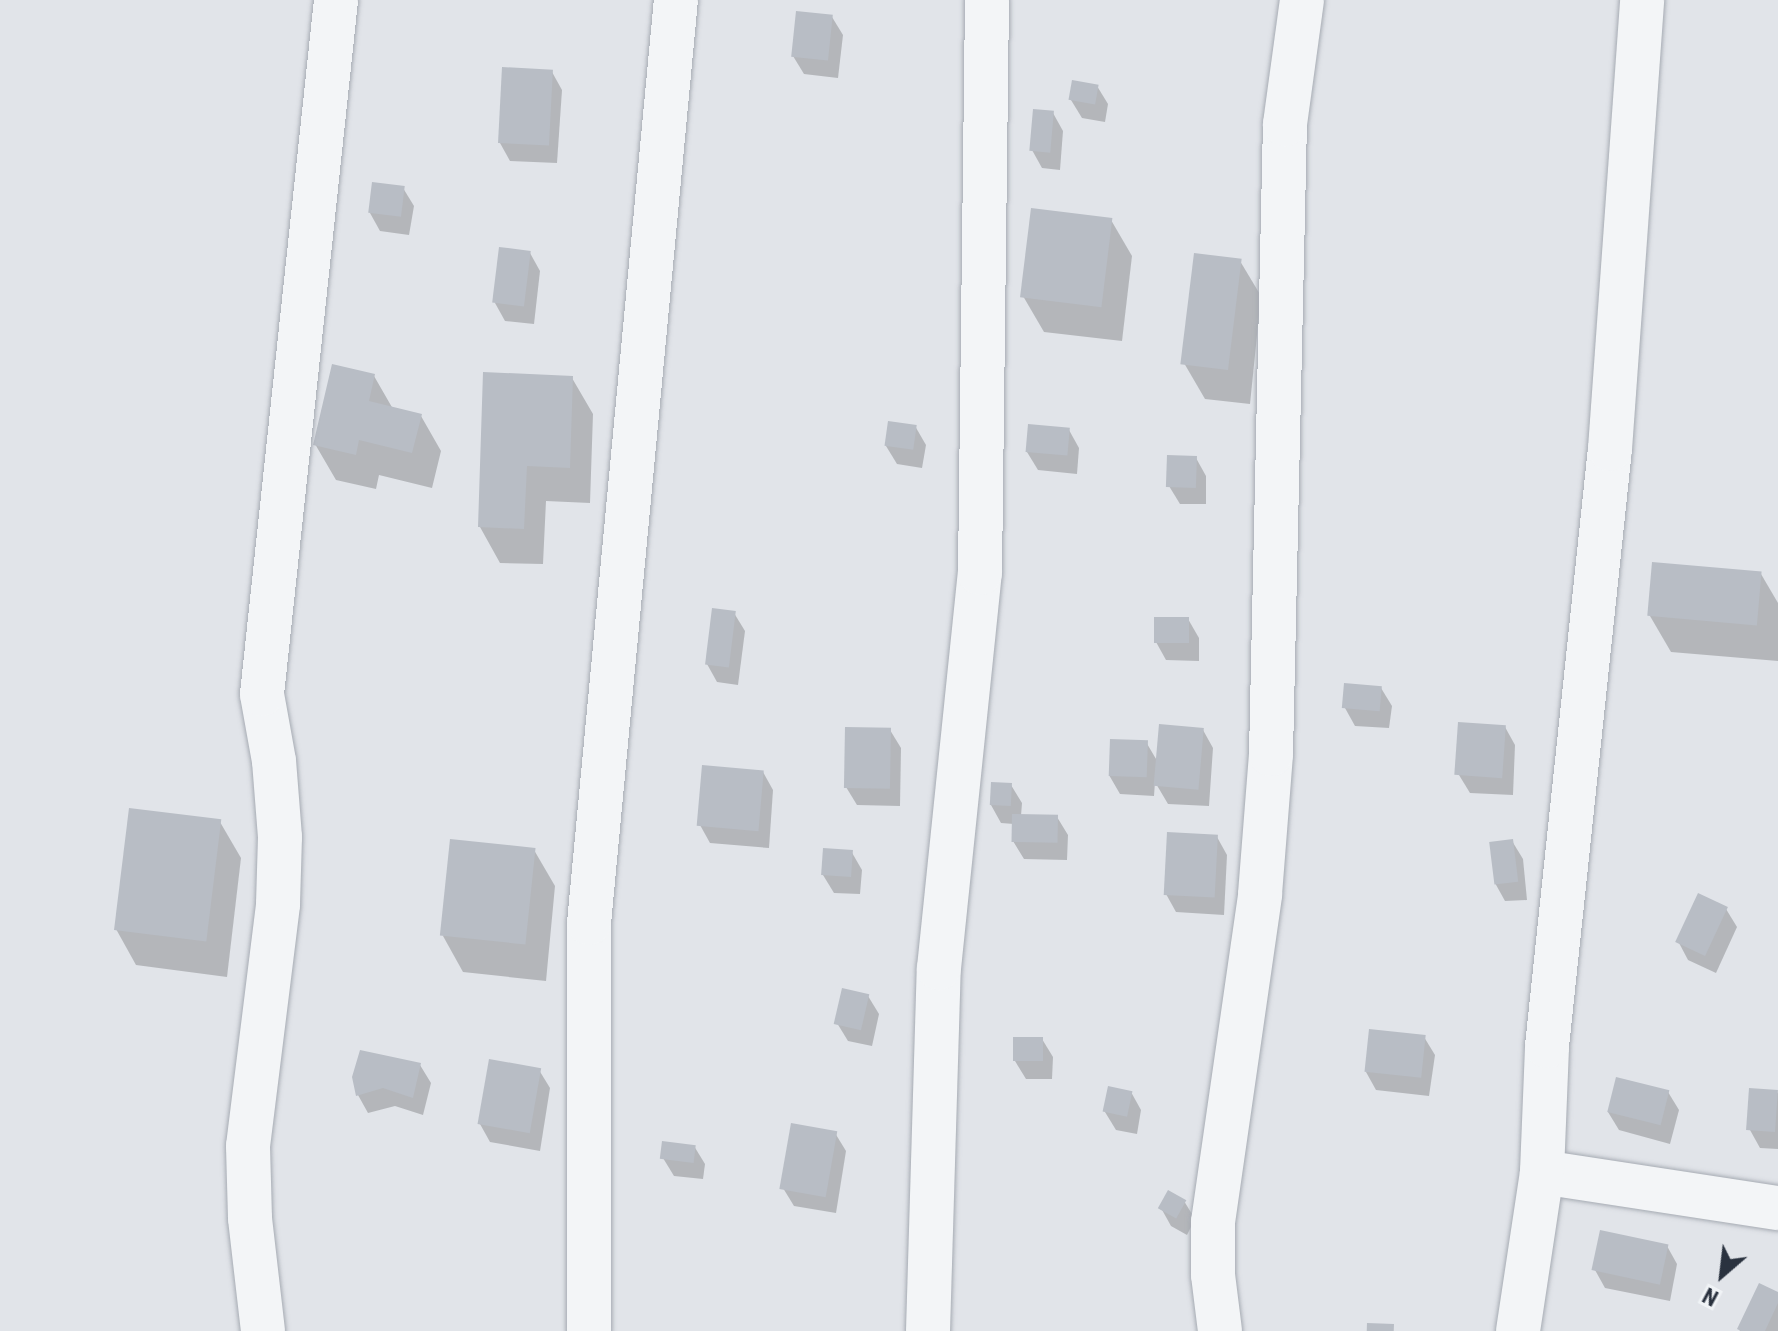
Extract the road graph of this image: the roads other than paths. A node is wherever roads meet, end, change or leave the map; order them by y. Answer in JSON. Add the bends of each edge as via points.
{"nodes":[{"id":1,"x":336,"y":0,"type":"edge"},
{"id":2,"x":676,"y":0,"type":"edge"},
{"id":3,"x":987,"y":0,"type":"edge"},
{"id":4,"x":1302,"y":0,"type":"edge"},
{"id":5,"x":1642,"y":0,"type":"edge"},
{"id":6,"x":1542,"y":1172,"type":"junction"},
{"id":7,"x":1778,"y":1208,"type":"edge"},
{"id":8,"x":263,"y":1331,"type":"edge"},
{"id":9,"x":589,"y":1331,"type":"edge"},
{"id":10,"x":928,"y":1331,"type":"edge"},
{"id":11,"x":1220,"y":1331,"type":"edge"},
{"id":12,"x":1518,"y":1331,"type":"edge"}],
"edges":[{"from":1,"to":8,"type":"street","via":[[262,694],[280,837],[278,904],[248,1146]]},
{"from":2,"to":9,"type":"street","via":[[589,923]]},
{"from":3,"to":10,"type":"street","via":[[980,573],[939,968]]},
{"from":4,"to":11,"type":"street","via":[[1285,124],[1271,754],[1260,894],[1213,1222]]},
{"from":5,"to":6,"type":"street","via":[[1610,449],[1547,1046]]},
{"from":6,"to":7,"type":"street"},
{"from":6,"to":12,"type":"street"}]}
